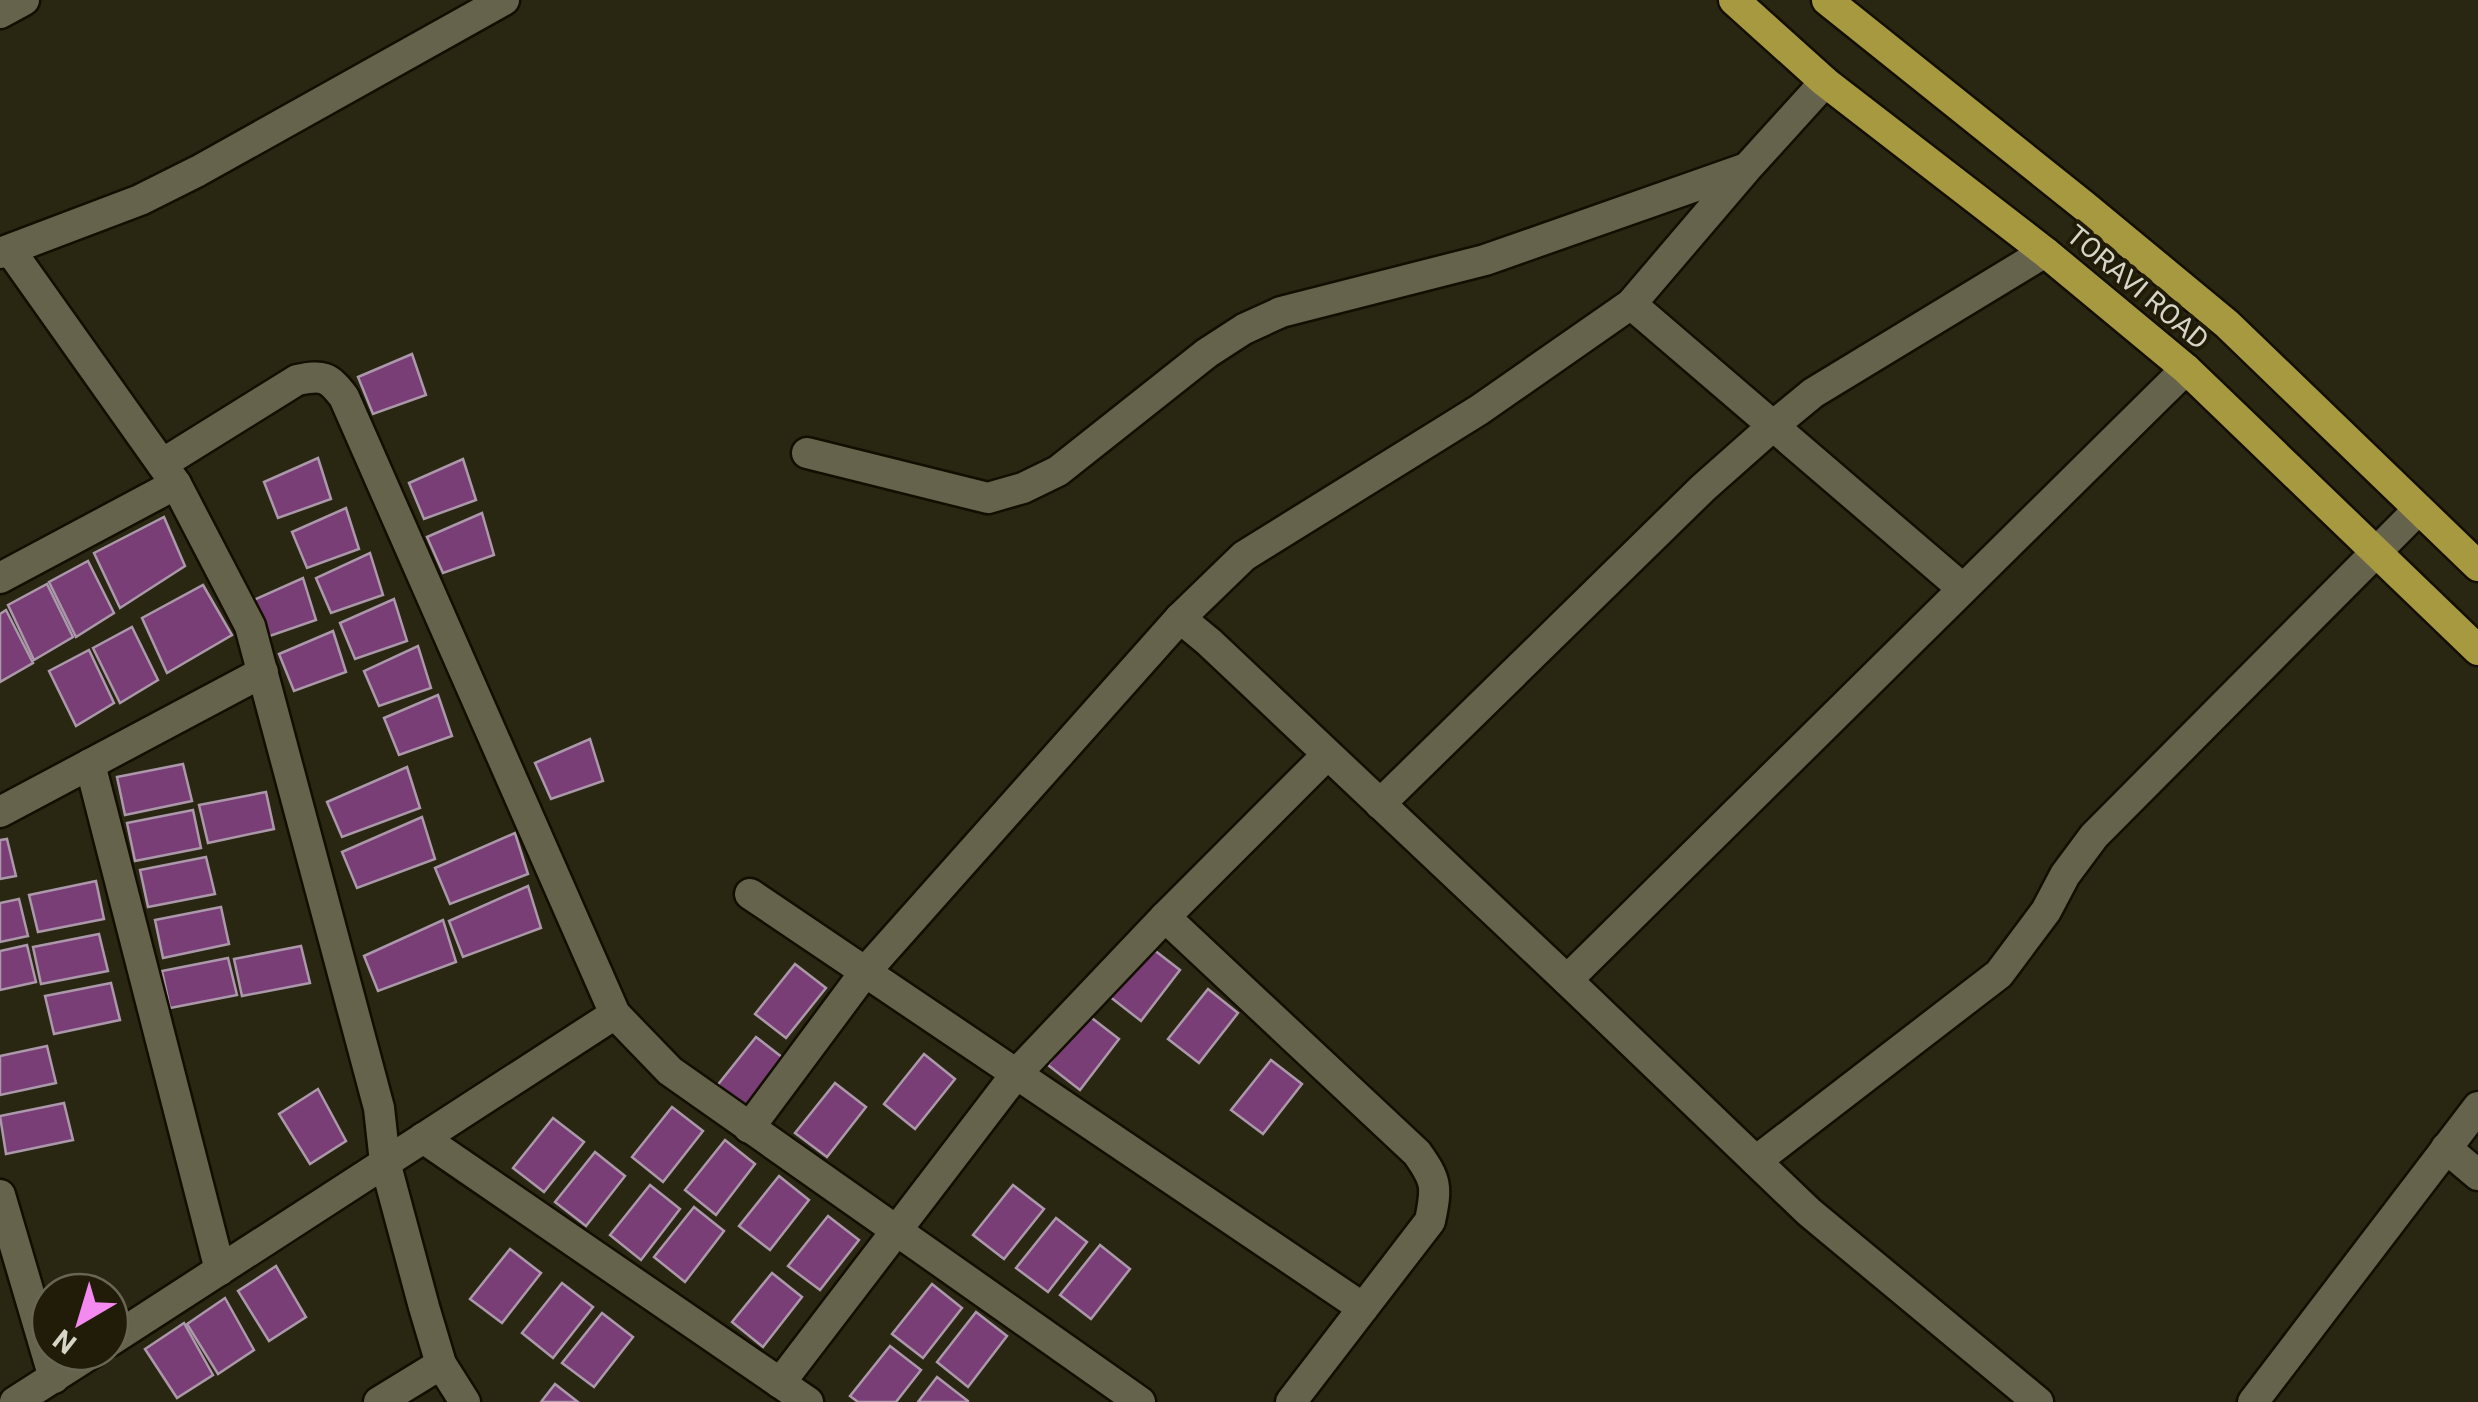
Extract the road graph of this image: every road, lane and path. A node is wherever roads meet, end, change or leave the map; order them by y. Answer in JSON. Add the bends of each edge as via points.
{"nodes":[{"id":1,"x":24,"y":0,"type":"edge"},
{"id":2,"x":504,"y":0,"type":"edge"},
{"id":3,"x":1734,"y":0,"type":"edge"},
{"id":4,"x":1827,"y":0,"type":"edge"},
{"id":5,"x":0,"y":13,"type":"edge"},
{"id":6,"x":1825,"y":82,"type":"junction"},
{"id":7,"x":1747,"y":168,"type":"junction"},
{"id":8,"x":5,"y":252,"type":"edge"},
{"id":9,"x":2045,"y":252,"type":"junction"},
{"id":10,"x":1631,"y":304,"type":"junction"},
{"id":11,"x":2186,"y":369,"type":"junction"},
{"id":12,"x":1772,"y":426,"type":"junction"},
{"id":13,"x":807,"y":453,"type":"dead end"},
{"id":14,"x":169,"y":474,"type":"junction"},
{"id":15,"x":2418,"y":510,"type":"junction"},
{"id":16,"x":2376,"y":554,"type":"junction"},
{"id":17,"x":2478,"y":566,"type":"edge"},
{"id":18,"x":0,"y":578,"type":"edge"},
{"id":19,"x":1962,"y":588,"type":"junction"},
{"id":20,"x":1180,"y":618,"type":"junction"},
{"id":21,"x":2478,"y":650,"type":"edge"},
{"id":22,"x":262,"y":672,"type":"junction"},
{"id":23,"x":1327,"y":755,"type":"junction"},
{"id":24,"x":90,"y":764,"type":"junction"},
{"id":25,"x":1380,"y":804,"type":"junction"},
{"id":26,"x":0,"y":812,"type":"edge"},
{"id":27,"x":750,"y":894,"type":"dead end"},
{"id":28,"x":1165,"y":917,"type":"junction"},
{"id":29,"x":865,"y":972,"type":"junction"},
{"id":30,"x":1567,"y":980,"type":"junction"},
{"id":31,"x":615,"y":1014,"type":"junction"},
{"id":32,"x":1016,"y":1074,"type":"junction"},
{"id":33,"x":2478,"y":1107,"type":"edge"},
{"id":34,"x":750,"y":1128,"type":"junction"},
{"id":35,"x":423,"y":1138,"type":"junction"},
{"id":36,"x":2446,"y":1148,"type":"junction"},
{"id":37,"x":1756,"y":1161,"type":"junction"},
{"id":38,"x":385,"y":1162,"type":"junction"},
{"id":39,"x":2478,"y":1175,"type":"edge"},
{"id":40,"x":0,"y":1195,"type":"edge"},
{"id":41,"x":895,"y":1230,"type":"junction"},
{"id":42,"x":220,"y":1270,"type":"junction"},
{"id":43,"x":1363,"y":1308,"type":"junction"},
{"id":44,"x":130,"y":1328,"type":"edge"},
{"id":45,"x":441,"y":1364,"type":"junction"},
{"id":46,"x":63,"y":1372,"type":"edge"},
{"id":47,"x":54,"y":1378,"type":"junction"},
{"id":48,"x":780,"y":1383,"type":"junction"},
{"id":49,"x":15,"y":1402,"type":"edge"},
{"id":50,"x":379,"y":1402,"type":"edge"},
{"id":51,"x":465,"y":1402,"type":"edge"},
{"id":52,"x":808,"y":1402,"type":"edge"},
{"id":53,"x":1140,"y":1402,"type":"edge"},
{"id":54,"x":1291,"y":1402,"type":"edge"},
{"id":55,"x":2038,"y":1402,"type":"edge"},
{"id":56,"x":2253,"y":1402,"type":"edge"}],
"edges":[{"from":1,"to":5,"type":"street"},
{"from":2,"to":8,"type":"street","via":[[184,178]]},
{"from":3,"to":6,"type":"highway","name":"TORAVI ROAD"},
{"from":4,"to":15,"type":"highway","name":"TORAVI ROAD","via":[[2227,324]]},
{"from":6,"to":7,"type":"street"},
{"from":6,"to":9,"type":"highway","name":"TORAVI ROAD"},
{"from":7,"to":10,"type":"street"},
{"from":7,"to":13,"type":"street","via":[[1486,260],[1281,312],[1207,353],[1058,471],[1024,488],[988,498]]},
{"from":8,"to":14,"type":"street"},
{"from":9,"to":11,"type":"highway","name":"TORAVI ROAD"},
{"from":9,"to":12,"type":"street","via":[[1813,393]]},
{"from":10,"to":12,"type":"street"},
{"from":10,"to":20,"type":"street","via":[[1479,410],[1244,556]]},
{"from":11,"to":16,"type":"highway","name":"TORAVI ROAD"},
{"from":11,"to":19,"type":"street"},
{"from":12,"to":19,"type":"street"},
{"from":12,"to":25,"type":"street"},
{"from":14,"to":18,"type":"street"},
{"from":14,"to":22,"type":"street","via":[[250,626]]},
{"from":14,"to":31,"type":"street","via":[[297,380],[332,381]]},
{"from":15,"to":16,"type":"street"},
{"from":15,"to":17,"type":"highway","name":"TORAVI ROAD"},
{"from":16,"to":21,"type":"highway","name":"TORAVI ROAD"},
{"from":16,"to":37,"type":"street","via":[[2094,836],[2000,974]]},
{"from":19,"to":30,"type":"street"},
{"from":20,"to":23,"type":"street"},
{"from":20,"to":29,"type":"street"},
{"from":22,"to":24,"type":"street"},
{"from":22,"to":38,"type":"street","via":[[379,1108]]},
{"from":23,"to":25,"type":"street"},
{"from":23,"to":28,"type":"street"},
{"from":24,"to":26,"type":"street"},
{"from":24,"to":42,"type":"street"},
{"from":25,"to":30,"type":"street"},
{"from":27,"to":29,"type":"street"},
{"from":28,"to":32,"type":"street"},
{"from":28,"to":43,"type":"street","via":[[1431,1172],[1436,1193],[1430,1220]]},
{"from":29,"to":32,"type":"street"},
{"from":29,"to":34,"type":"street"},
{"from":30,"to":37,"type":"street"},
{"from":31,"to":34,"type":"street","via":[[670,1071]]},
{"from":31,"to":35,"type":"street"},
{"from":32,"to":41,"type":"street"},
{"from":32,"to":43,"type":"street"},
{"from":33,"to":36,"type":"street"},
{"from":34,"to":41,"type":"street"},
{"from":35,"to":38,"type":"street"},
{"from":35,"to":48,"type":"street"},
{"from":36,"to":39,"type":"street"},
{"from":36,"to":56,"type":"street"},
{"from":37,"to":55,"type":"street"},
{"from":38,"to":42,"type":"street"},
{"from":38,"to":45,"type":"street"},
{"from":40,"to":47,"type":"street"},
{"from":41,"to":48,"type":"street"},
{"from":41,"to":53,"type":"street"},
{"from":42,"to":44,"type":"street"},
{"from":43,"to":54,"type":"street"},
{"from":45,"to":50,"type":"street"},
{"from":45,"to":51,"type":"street"},
{"from":46,"to":47,"type":"street"},
{"from":47,"to":49,"type":"street"},
{"from":48,"to":52,"type":"street"}]}
